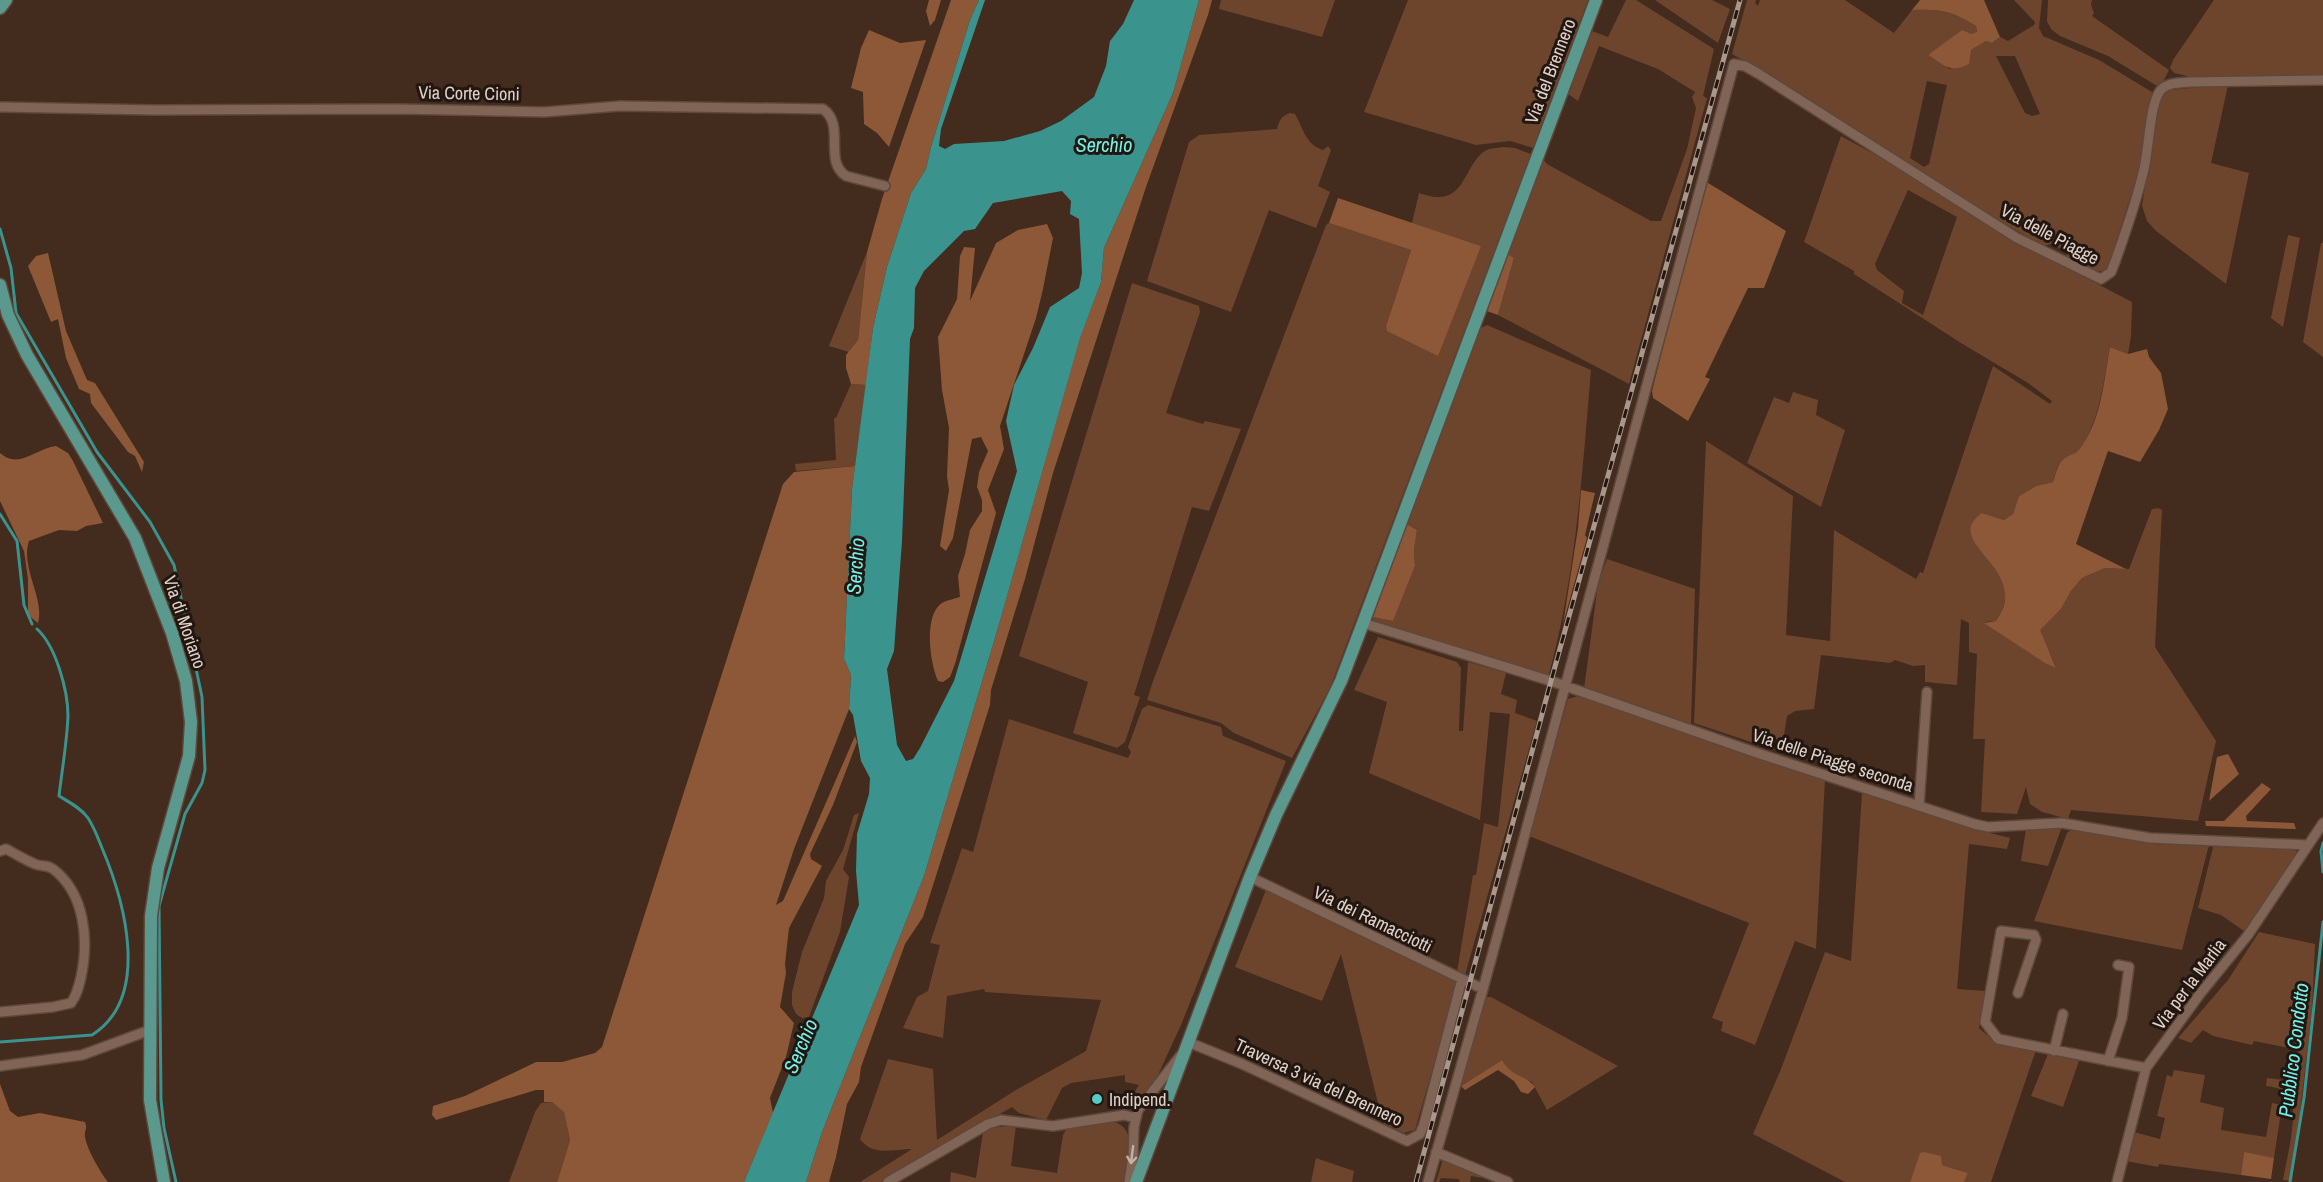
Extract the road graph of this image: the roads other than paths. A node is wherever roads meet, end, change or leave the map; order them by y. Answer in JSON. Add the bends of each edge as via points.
{"nodes":[{"id":1,"x":6,"y":0,"type":"edge"},
{"id":2,"x":1596,"y":0,"type":"edge"},
{"id":3,"x":0,"y":8,"type":"edge"},
{"id":4,"x":2323,"y":80,"type":"edge"},
{"id":5,"x":0,"y":107,"type":"edge"},
{"id":6,"x":885,"y":186,"type":"dead end"},
{"id":7,"x":0,"y":285,"type":"edge"},
{"id":8,"x":1363,"y":624,"type":"junction"},
{"id":9,"x":1563,"y":686,"type":"junction"},
{"id":10,"x":1927,"y":692,"type":"dead end"},
{"id":11,"x":1919,"y":806,"type":"junction"},
{"id":12,"x":2323,"y":823,"type":"edge"},
{"id":13,"x":2307,"y":845,"type":"junction"},
{"id":14,"x":0,"y":851,"type":"edge"},
{"id":15,"x":1250,"y":877,"type":"junction"},
{"id":16,"x":2118,"y":965,"type":"dead end"},
{"id":17,"x":1462,"y":980,"type":"junction"},
{"id":18,"x":1483,"y":988,"type":"junction"},
{"id":19,"x":2018,"y":993,"type":"dead end"},
{"id":20,"x":0,"y":1012,"type":"edge"},
{"id":21,"x":2063,"y":1014,"type":"dead end"},
{"id":22,"x":150,"y":1030,"type":"junction"},
{"id":23,"x":1186,"y":1046,"type":"junction"},
{"id":24,"x":2054,"y":1051,"type":"junction"},
{"id":25,"x":2108,"y":1061,"type":"junction"},
{"id":26,"x":0,"y":1066,"type":"edge"},
{"id":27,"x":2146,"y":1068,"type":"junction"},
{"id":28,"x":1135,"y":1118,"type":"junction"},
{"id":29,"x":1436,"y":1152,"type":"junction"},
{"id":30,"x":164,"y":1182,"type":"edge"},
{"id":31,"x":888,"y":1182,"type":"edge"},
{"id":32,"x":1129,"y":1182,"type":"edge"},
{"id":33,"x":1136,"y":1182,"type":"edge"},
{"id":34,"x":1428,"y":1182,"type":"edge"},
{"id":35,"x":1508,"y":1182,"type":"edge"},
{"id":36,"x":2117,"y":1182,"type":"edge"}],
"edges":[{"from":1,"to":3,"type":"main road"},
{"from":2,"to":8,"type":"main road","name":"Via del Brennero"},
{"from":4,"to":9,"type":"street","name":"Via delle Piagge","via":[[2190,82],[2164,87],[2154,105],[2144,171],[2115,262],[2111,272],[2101,279],[2017,238],[1759,74],[1734,64]]},
{"from":5,"to":6,"type":"street","name":"Via Corte Cioni","via":[[544,112],[620,106],[823,109],[834,122],[836,159],[841,172]]},
{"from":7,"to":22,"type":"main road","name":"Via di Moriano","via":[[8,315],[27,355],[135,538],[186,681],[191,722],[189,756],[152,903]]},
{"from":8,"to":9,"type":"street","name":"Via delle Piagge seconda"},
{"from":8,"to":15,"type":"main road","name":"Via del Brennero","via":[[1341,681]]},
{"from":9,"to":11,"type":"street","name":"Via delle Piagge seconda"},
{"from":9,"to":18,"type":"street"},
{"from":10,"to":11,"type":"street"},
{"from":11,"to":13,"type":"street","name":"Via delle Piagge seconda","via":[[1988,827],[2062,824],[2150,838]]},
{"from":12,"to":13,"type":"street","name":"Via per la Marlia"},
{"from":13,"to":27,"type":"street","name":"Via per la Marlia","via":[[2248,935]]},
{"from":14,"to":20,"type":"street","via":[[6,849],[37,865],[47,865],[61,877],[75,899],[86,940],[78,990],[71,1003]]},
{"from":15,"to":17,"type":"street","name":"Via dei Ramacciotti"},
{"from":15,"to":23,"type":"main road","name":"Via del Brennero"},
{"from":16,"to":25,"type":"street","via":[[2128,967],[2122,1018]]},
{"from":17,"to":18,"type":"street","name":"Via dei Ramacciotti"},
{"from":17,"to":23,"type":"street","name":"Traversa 3 via del Brennero","via":[[1424,1124],[1420,1134],[1407,1141],[1242,1064]]},
{"from":18,"to":29,"type":"street"},
{"from":19,"to":24,"type":"street","via":[[2036,940],[2034,935],[2001,931],[1986,1026],[2002,1041]]},
{"from":21,"to":24,"type":"street"},
{"from":22,"to":26,"type":"street","via":[[82,1055]]},
{"from":22,"to":30,"type":"main road","name":"Via di Moriano","via":[[150,1100]]},
{"from":23,"to":28,"type":"street"},
{"from":23,"to":33,"type":"main road","name":"Via del Brennero"},
{"from":24,"to":25,"type":"street"},
{"from":25,"to":27,"type":"street"},
{"from":27,"to":36,"type":"street","name":"Via per la Marlia"},
{"from":28,"to":31,"type":"street","via":[[1124,1116],[1053,1126],[1001,1120]]},
{"from":28,"to":32,"type":"street","one_way":true},
{"from":29,"to":34,"type":"street"},
{"from":29,"to":35,"type":"street"}]}
